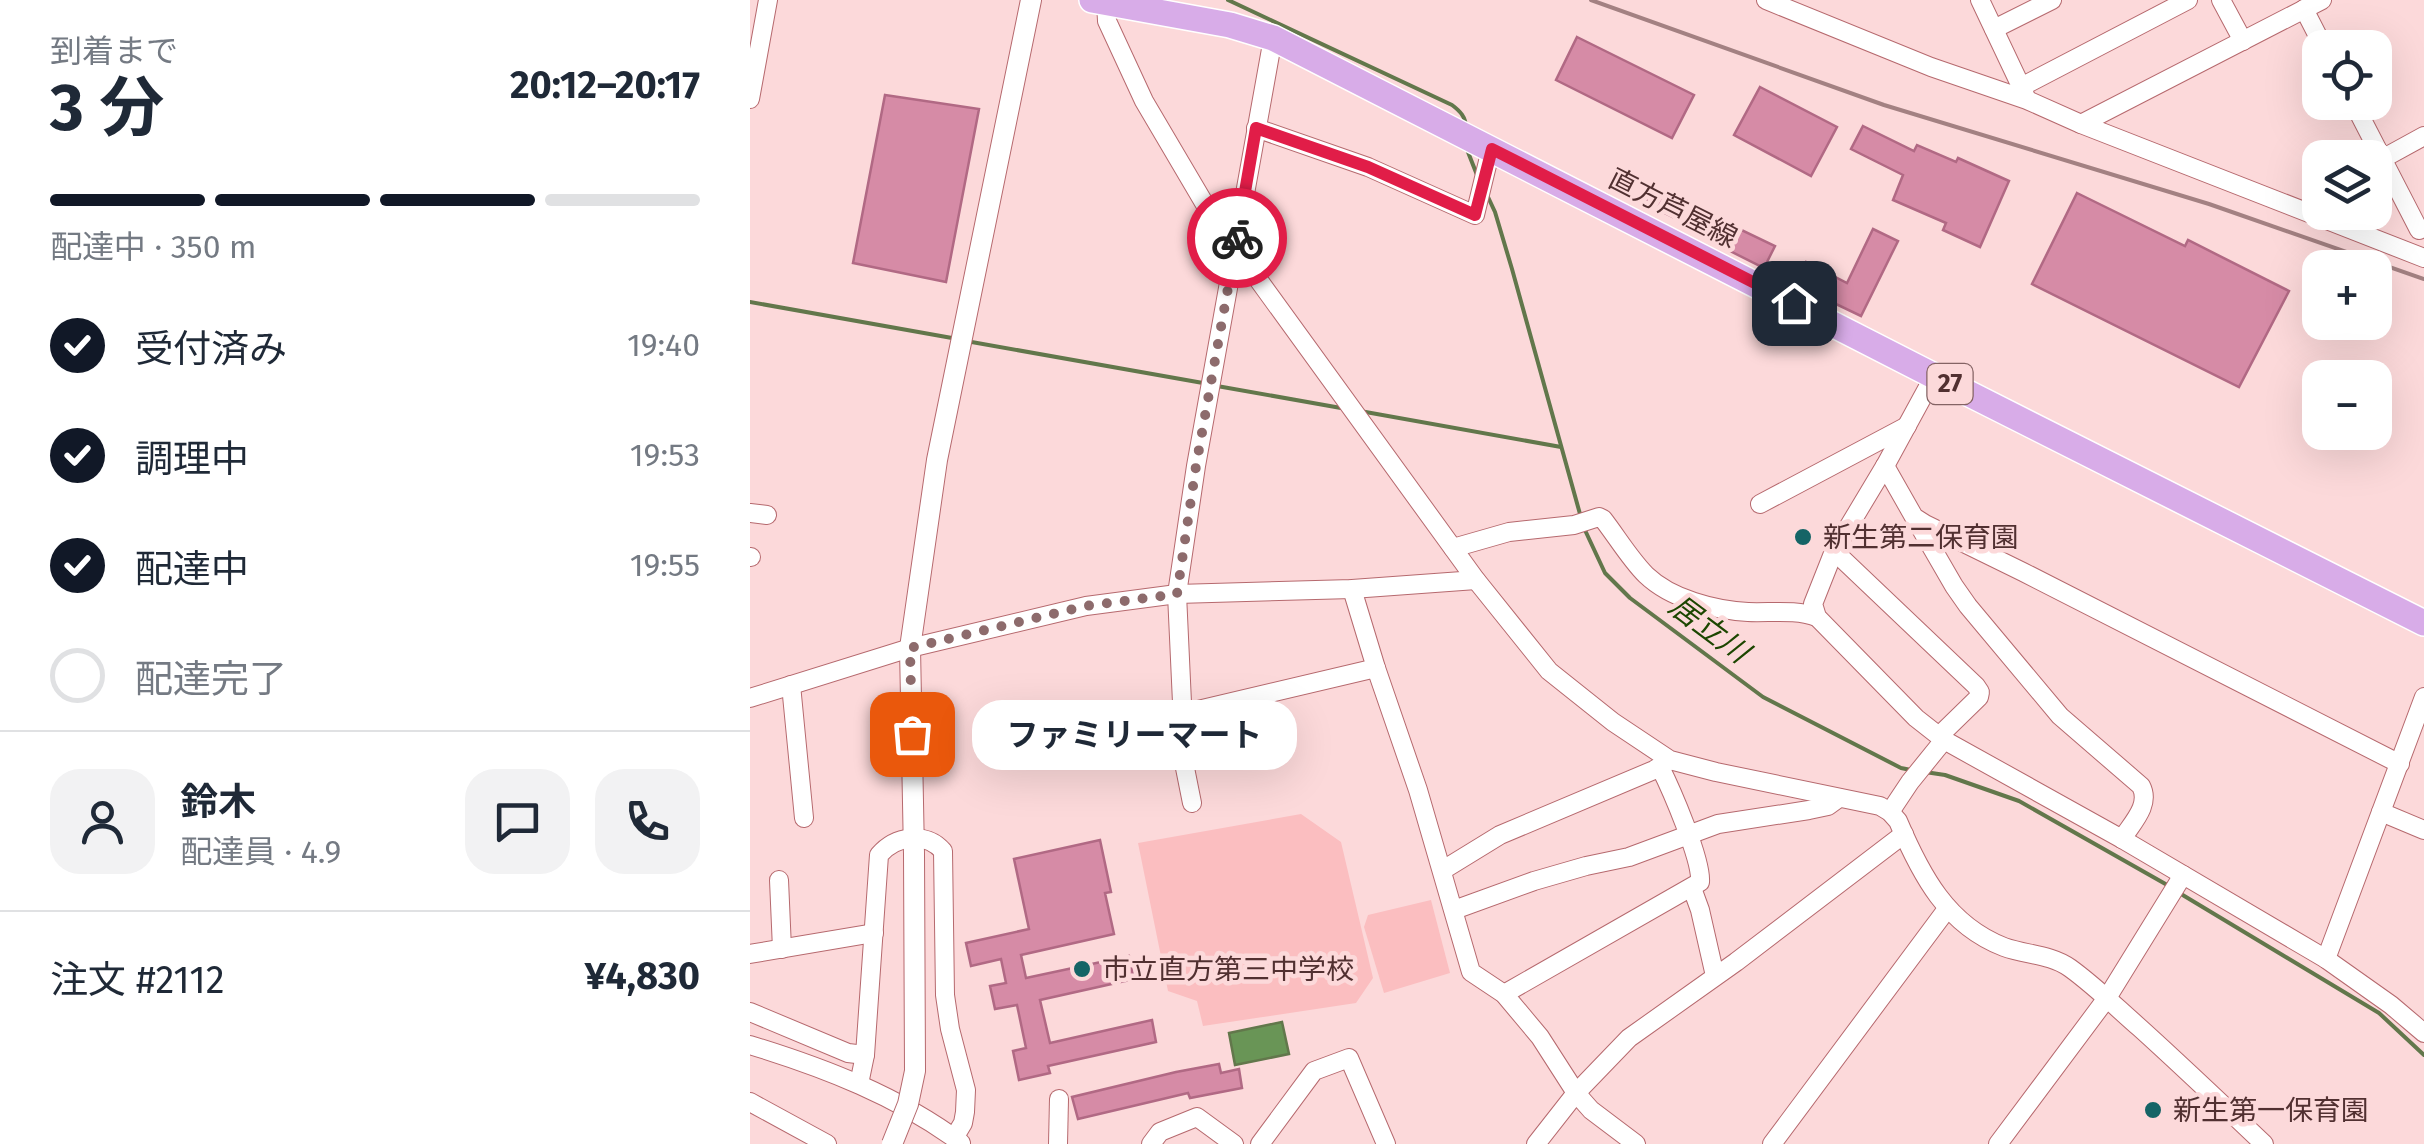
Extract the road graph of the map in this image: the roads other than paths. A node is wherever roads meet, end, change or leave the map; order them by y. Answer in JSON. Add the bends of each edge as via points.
{"nodes":[{"id":1,"x":768,"y":0,"type":"edge"},
{"id":2,"x":1031,"y":0,"type":"edge"},
{"id":3,"x":1980,"y":0,"type":"edge"},
{"id":4,"x":2052,"y":0,"type":"edge"},
{"id":5,"x":2188,"y":0,"type":"edge"},
{"id":6,"x":2221,"y":0,"type":"edge"},
{"id":7,"x":2322,"y":0,"type":"edge"},
{"id":8,"x":1099,"y":1,"type":"edge"},
{"id":9,"x":1778,"y":2,"type":"edge"},
{"id":10,"x":2296,"y":8,"type":"edge"},
{"id":11,"x":1994,"y":29,"type":"junction"},
{"id":12,"x":2311,"y":30,"type":"edge"},
{"id":13,"x":1273,"y":38,"type":"junction"},
{"id":14,"x":2243,"y":40,"type":"junction"},
{"id":15,"x":2024,"y":93,"type":"junction"},
{"id":16,"x":750,"y":98,"type":"edge"},
{"id":17,"x":2080,"y":124,"type":"junction"},
{"id":18,"x":1256,"y":128,"type":"junction"},
{"id":19,"x":2424,"y":136,"type":"edge"},
{"id":20,"x":1486,"y":151,"type":"junction"},
{"id":21,"x":2392,"y":153,"type":"edge"},
{"id":22,"x":2392,"y":176,"type":"edge"},
{"id":23,"x":2422,"y":229,"type":"edge"},
{"id":24,"x":1235,"y":250,"type":"junction"},
{"id":25,"x":2417,"y":255,"type":"edge"},
{"id":26,"x":1934,"y":376,"type":"junction"},
{"id":27,"x":1908,"y":426,"type":"junction"},
{"id":28,"x":1886,"y":466,"type":"junction"},
{"id":29,"x":1760,"y":504,"type":"dead end"},
{"id":30,"x":1914,"y":517,"type":"junction"},
{"id":31,"x":1453,"y":548,"type":"junction"},
{"id":32,"x":1834,"y":551,"type":"junction"},
{"id":33,"x":1476,"y":580,"type":"junction"},
{"id":34,"x":1352,"y":589,"type":"junction"},
{"id":35,"x":1177,"y":594,"type":"junction"},
{"id":36,"x":1818,"y":617,"type":"junction"},
{"id":37,"x":2424,"y":623,"type":"edge"},
{"id":38,"x":910,"y":648,"type":"junction"},
{"id":39,"x":1376,"y":668,"type":"junction"},
{"id":40,"x":791,"y":685,"type":"junction"},
{"id":41,"x":2424,"y":697,"type":"edge"},
{"id":42,"x":750,"y":698,"type":"edge"},
{"id":43,"x":1181,"y":714,"type":"junction"},
{"id":44,"x":1941,"y":738,"type":"junction"},
{"id":45,"x":1665,"y":763,"type":"junction"},
{"id":46,"x":2400,"y":764,"type":"junction"},
{"id":47,"x":1840,"y":798,"type":"junction"},
{"id":48,"x":1192,"y":803,"type":"dead end"},
{"id":49,"x":1890,"y":812,"type":"junction"},
{"id":50,"x":2381,"y":812,"type":"junction"},
{"id":51,"x":804,"y":818,"type":"dead end"},
{"id":52,"x":2424,"y":830,"type":"edge"},
{"id":53,"x":1688,"y":834,"type":"junction"},
{"id":54,"x":1904,"y":834,"type":"junction"},
{"id":55,"x":2122,"y":839,"type":"junction"},
{"id":56,"x":914,"y":846,"type":"junction"},
{"id":57,"x":1443,"y":870,"type":"junction"},
{"id":58,"x":780,"y":880,"type":"dead end"},
{"id":59,"x":2177,"y":885,"type":"junction"},
{"id":60,"x":1692,"y":888,"type":"junction"},
{"id":61,"x":1947,"y":909,"type":"junction"},
{"id":62,"x":1454,"y":910,"type":"junction"},
{"id":63,"x":874,"y":934,"type":"junction"},
{"id":64,"x":782,"y":949,"type":"junction"},
{"id":65,"x":750,"y":954,"type":"edge"},
{"id":66,"x":2326,"y":959,"type":"junction"},
{"id":67,"x":1715,"y":976,"type":"junction"},
{"id":68,"x":1504,"y":994,"type":"junction"},
{"id":69,"x":2107,"y":998,"type":"junction"},
{"id":70,"x":750,"y":1012,"type":"edge"},
{"id":71,"x":2424,"y":1033,"type":"edge"},
{"id":72,"x":750,"y":1045,"type":"edge"},
{"id":73,"x":865,"y":1055,"type":"junction"},
{"id":74,"x":860,"y":1084,"type":"junction"},
{"id":75,"x":1576,"y":1093,"type":"junction"},
{"id":76,"x":1058,"y":1099,"type":"dead end"},
{"id":77,"x":750,"y":1102,"type":"edge"},
{"id":78,"x":958,"y":1141,"type":"edge"},
{"id":79,"x":1382,"y":1143,"type":"edge"},
{"id":80,"x":827,"y":1144,"type":"edge"},
{"id":81,"x":892,"y":1144,"type":"edge"},
{"id":82,"x":1058,"y":1144,"type":"edge"},
{"id":83,"x":1151,"y":1144,"type":"edge"},
{"id":84,"x":1234,"y":1144,"type":"edge"},
{"id":85,"x":1260,"y":1144,"type":"edge"},
{"id":86,"x":1536,"y":1144,"type":"edge"},
{"id":87,"x":1636,"y":1144,"type":"edge"},
{"id":88,"x":1772,"y":1144,"type":"edge"},
{"id":89,"x":1998,"y":1144,"type":"edge"},
{"id":90,"x":2264,"y":1144,"type":"edge"}],
"edges":[{"from":1,"to":16,"type":"street"},
{"from":2,"to":38,"type":"street","via":[[937,460]]},
{"from":3,"to":11,"type":"street"},
{"from":4,"to":11,"type":"street"},
{"from":5,"to":15,"type":"street"},
{"from":6,"to":14,"type":"street"},
{"from":7,"to":10,"type":"street"},
{"from":8,"to":13,"type":"main road","name":"直方芦屋線","number":"27"},
{"from":8,"to":24,"type":"street","via":[[1164,139]]},
{"from":9,"to":15,"type":"street","via":[[1931,67]]},
{"from":10,"to":12,"type":"street"},
{"from":10,"to":14,"type":"street"},
{"from":11,"to":15,"type":"street"},
{"from":13,"to":18,"type":"street"},
{"from":13,"to":20,"type":"main road","name":"直方芦屋線","number":"27"},
{"from":14,"to":17,"type":"street"},
{"from":15,"to":17,"type":"street"},
{"from":17,"to":25,"type":"street"},
{"from":18,"to":20,"type":"street","via":[[1368,167],[1475,215]]},
{"from":18,"to":24,"type":"street"},
{"from":19,"to":21,"type":"street"},
{"from":20,"to":26,"type":"main road","name":"直方芦屋線","number":"27"},
{"from":22,"to":23,"type":"street"},
{"from":23,"to":25,"type":"street"},
{"from":24,"to":31,"type":"street"},
{"from":24,"to":35,"type":"street"},
{"from":26,"to":27,"type":"street"},
{"from":26,"to":37,"type":"main road","name":"直方芦屋線","number":"27"},
{"from":27,"to":28,"type":"street"},
{"from":27,"to":29,"type":"street"},
{"from":28,"to":30,"type":"street"},
{"from":28,"to":32,"type":"street"},
{"from":30,"to":46,"type":"street"},
{"from":30,"to":55,"type":"street","via":[[1954,586],[2022,671],[2060,716],[2145,792]]},
{"from":31,"to":33,"type":"street"},
{"from":31,"to":36,"type":"street","via":[[1509,532],[1603,519],[1648,576],[1674,594],[1743,612]]},
{"from":32,"to":36,"type":"street","via":[[1813,604]]},
{"from":32,"to":44,"type":"street","via":[[1980,692]]},
{"from":33,"to":34,"type":"street"},
{"from":33,"to":45,"type":"street","via":[[1549,671]]},
{"from":34,"to":35,"type":"street"},
{"from":34,"to":39,"type":"street"},
{"from":35,"to":38,"type":"street","via":[[1086,606]]},
{"from":35,"to":43,"type":"street"},
{"from":36,"to":44,"type":"street"},
{"from":38,"to":40,"type":"street"},
{"from":38,"to":56,"type":"street"},
{"from":39,"to":43,"type":"street"},
{"from":39,"to":57,"type":"street"},
{"from":40,"to":42,"type":"street"},
{"from":40,"to":51,"type":"street"},
{"from":41,"to":46,"type":"street"},
{"from":43,"to":48,"type":"street"},
{"from":44,"to":49,"type":"street"},
{"from":44,"to":55,"type":"street"},
{"from":45,"to":47,"type":"street"},
{"from":45,"to":53,"type":"street"},
{"from":45,"to":57,"type":"street","via":[[1500,835]]},
{"from":46,"to":50,"type":"street"},
{"from":47,"to":49,"type":"street"},
{"from":47,"to":53,"type":"street","via":[[1828,806]]},
{"from":49,"to":54,"type":"street"},
{"from":50,"to":52,"type":"street"},
{"from":50,"to":66,"type":"street"},
{"from":53,"to":60,"type":"street","via":[[1701,875]]},
{"from":53,"to":62,"type":"street"},
{"from":54,"to":61,"type":"street"},
{"from":54,"to":67,"type":"street"},
{"from":55,"to":59,"type":"street"},
{"from":56,"to":63,"type":"street","via":[[894,842],[879,855]]},
{"from":56,"to":78,"type":"street","via":[[925,838],[943,851],[945,995],[966,1090]]},
{"from":56,"to":81,"type":"street","bridge":true,"via":[[915,1071]]},
{"from":57,"to":62,"type":"street"},
{"from":58,"to":64,"type":"street"},
{"from":59,"to":66,"type":"street"},
{"from":59,"to":69,"type":"street"},
{"from":60,"to":67,"type":"street"},
{"from":60,"to":68,"type":"street"},
{"from":61,"to":69,"type":"street","via":[[2006,948],[2054,958]]},
{"from":61,"to":88,"type":"street"},
{"from":62,"to":68,"type":"street","via":[[1471,972]]},
{"from":63,"to":64,"type":"street"},
{"from":63,"to":73,"type":"street"},
{"from":64,"to":65,"type":"street"},
{"from":66,"to":71,"type":"street"},
{"from":67,"to":75,"type":"street","via":[[1629,1038]]},
{"from":68,"to":75,"type":"street"},
{"from":69,"to":89,"type":"street"},
{"from":69,"to":90,"type":"street"},
{"from":70,"to":73,"type":"street"},
{"from":72,"to":74,"type":"street"},
{"from":73,"to":74,"type":"street"},
{"from":74,"to":78,"type":"street"},
{"from":75,"to":86,"type":"street"},
{"from":75,"to":87,"type":"street"},
{"from":76,"to":82,"type":"street"},
{"from":77,"to":80,"type":"street"},
{"from":79,"to":85,"type":"street","via":[[1350,1058],[1314,1071]]},
{"from":83,"to":84,"type":"street","via":[[1160,1132],[1197,1117]]}]}
